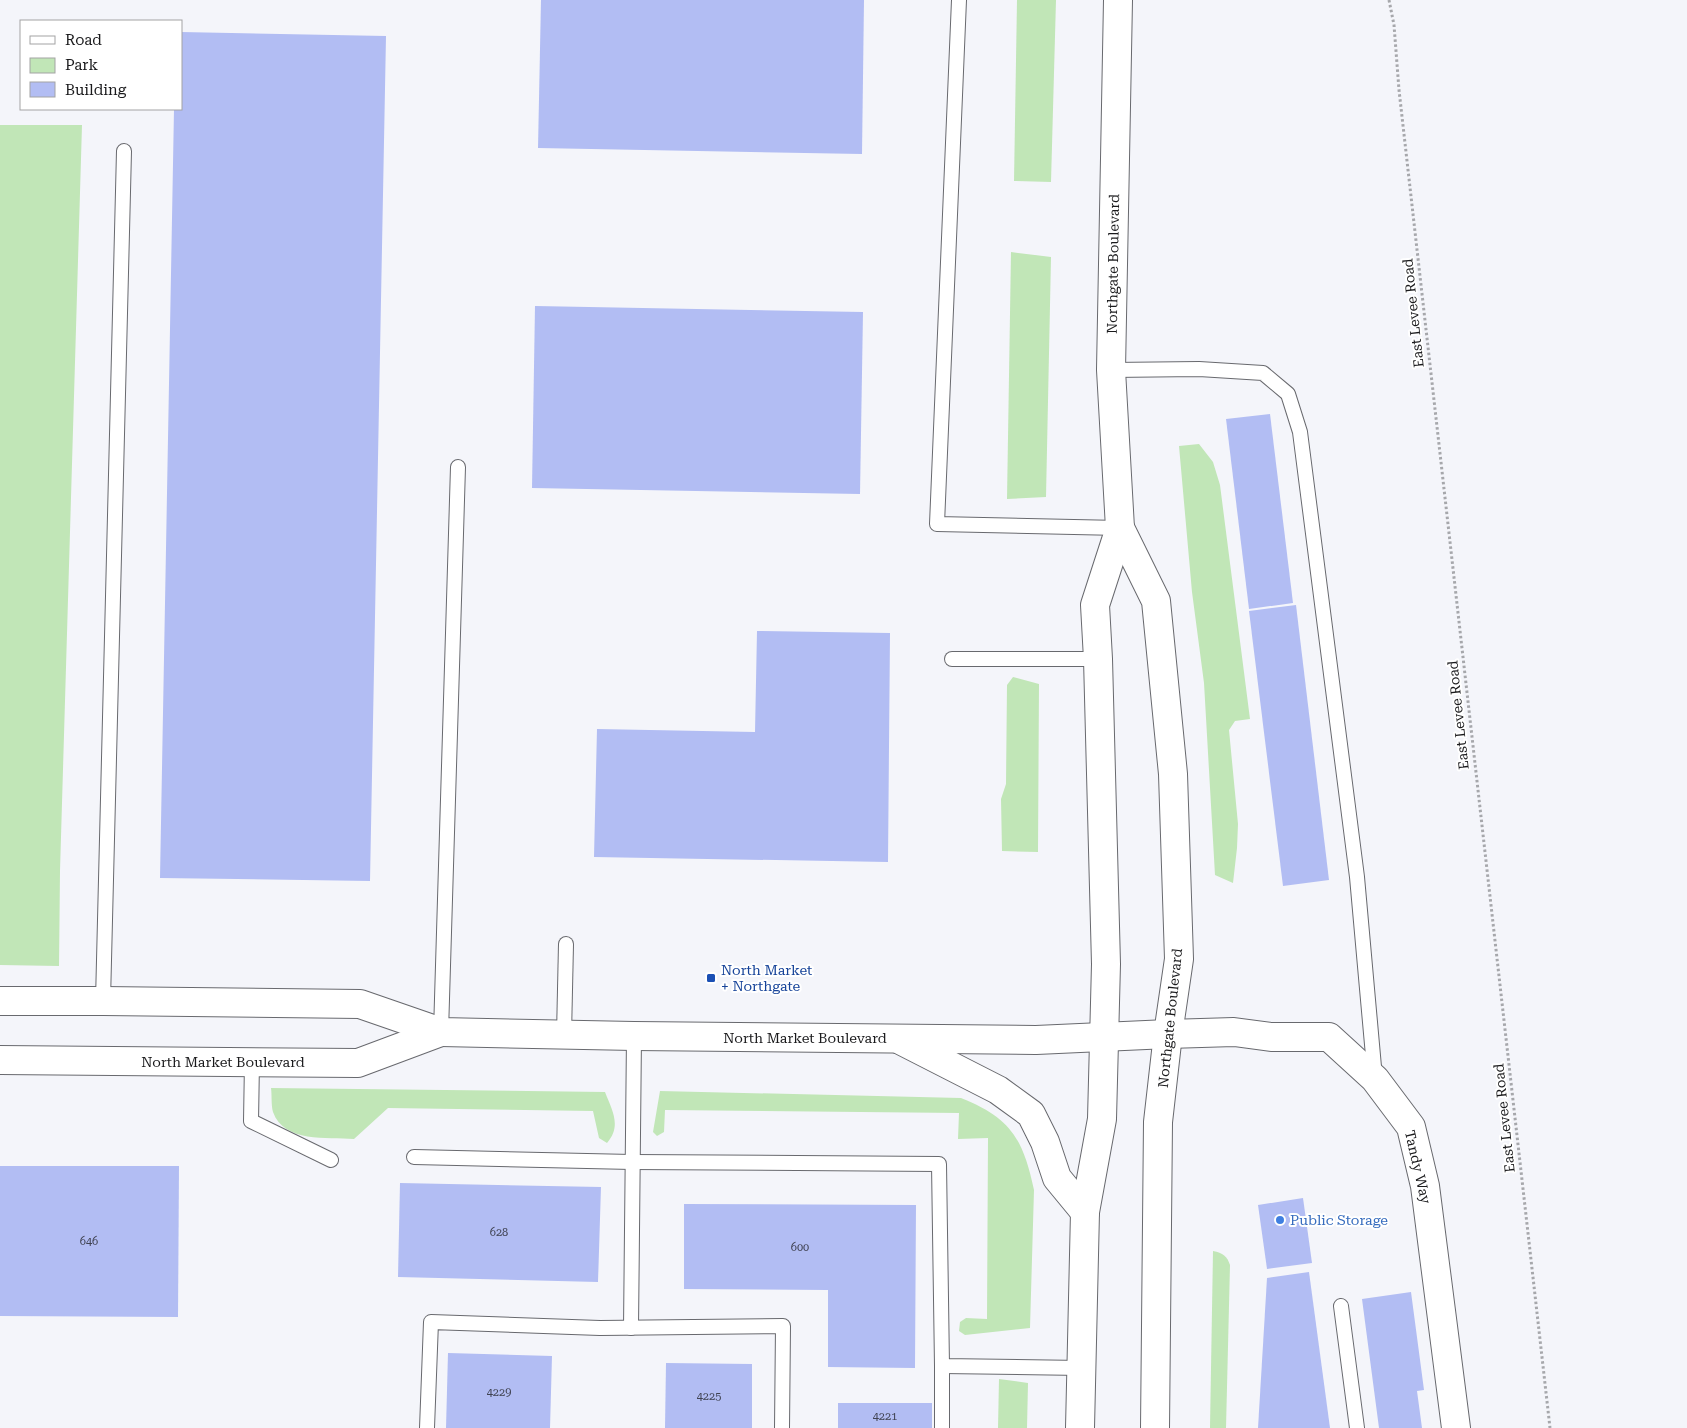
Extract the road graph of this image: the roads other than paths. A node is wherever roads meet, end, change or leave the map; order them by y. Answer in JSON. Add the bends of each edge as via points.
{"nodes":[{"id":1,"x":959,"y":0,"type":"edge"},
{"id":2,"x":1118,"y":0,"type":"edge"},
{"id":3,"x":124,"y":151,"type":"dead end"},
{"id":4,"x":1111,"y":370,"type":"junction"},
{"id":5,"x":458,"y":467,"type":"dead end"},
{"id":6,"x":1120,"y":528,"type":"junction"},
{"id":7,"x":952,"y":659,"type":"dead end"},
{"id":8,"x":1098,"y":659,"type":"junction"},
{"id":9,"x":566,"y":944,"type":"dead end"},
{"id":10,"x":0,"y":1001,"type":"edge"},
{"id":11,"x":103,"y":1001,"type":"junction"},
{"id":12,"x":441,"y":1032,"type":"junction"},
{"id":13,"x":564,"y":1034,"type":"junction"},
{"id":14,"x":1168,"y":1034,"type":"junction"},
{"id":15,"x":634,"y":1036,"type":"junction"},
{"id":16,"x":1104,"y":1038,"type":"junction"},
{"id":17,"x":897,"y":1039,"type":"junction"},
{"id":18,"x":0,"y":1060,"type":"edge"},
{"id":19,"x":252,"y":1062,"type":"junction"},
{"id":20,"x":1375,"y":1079,"type":"junction"},
{"id":21,"x":414,"y":1157,"type":"dead end"},
{"id":22,"x":331,"y":1160,"type":"dead end"},
{"id":23,"x":632,"y":1162,"type":"junction"},
{"id":24,"x":1085,"y":1212,"type":"junction"},
{"id":25,"x":1341,"y":1306,"type":"dead end"},
{"id":26,"x":631,"y":1328,"type":"junction"},
{"id":27,"x":942,"y":1366,"type":"junction"},
{"id":28,"x":1082,"y":1368,"type":"junction"},
{"id":29,"x":427,"y":1428,"type":"edge"},
{"id":30,"x":782,"y":1428,"type":"edge"},
{"id":31,"x":942,"y":1428,"type":"edge"},
{"id":32,"x":1080,"y":1428,"type":"edge"},
{"id":33,"x":1155,"y":1428,"type":"edge"},
{"id":34,"x":1356,"y":1428,"type":"edge"},
{"id":35,"x":1456,"y":1428,"type":"edge"}],
"edges":[{"from":1,"to":6,"type":"lane","via":[[937,524]]},
{"from":2,"to":4,"type":"main road","name":"Northgate Boulevard"},
{"from":3,"to":11,"type":"lane"},
{"from":4,"to":6,"type":"main road","name":"Northgate Boulevard"},
{"from":4,"to":20,"type":"lane","via":[[1263,372],[1288,394],[1300,432],[1355,858]]},
{"from":5,"to":12,"type":"lane"},
{"from":6,"to":8,"type":"main road","name":"Northgate Boulevard","via":[[1095,605]]},
{"from":6,"to":14,"type":"main road","name":"Northgate Boulevard","via":[[1156,602],[1173,774],[1179,959]]},
{"from":7,"to":8,"type":"lane"},
{"from":8,"to":16,"type":"main road","name":"Northgate Boulevard","via":[[1106,964]]},
{"from":9,"to":13,"type":"lane"},
{"from":10,"to":11,"type":"main road","name":"North Market Boulevard"},
{"from":11,"to":12,"type":"main road","name":"North Market Boulevard","via":[[360,1004]]},
{"from":12,"to":13,"type":"main road","name":"North Market Boulevard"},
{"from":12,"to":19,"type":"main road","name":"North Market Boulevard","via":[[358,1063]]},
{"from":13,"to":15,"type":"main road","name":"North Market Boulevard"},
{"from":14,"to":16,"type":"main road","name":"North Market Boulevard"},
{"from":14,"to":20,"type":"main road","name":"Tandy Way","via":[[1234,1032],[1271,1037],[1329,1037]]},
{"from":14,"to":33,"type":"main road","name":"Northgate Boulevard","via":[[1158,1122]]},
{"from":15,"to":17,"type":"main road","name":"North Market Boulevard"},
{"from":15,"to":23,"type":"lane"},
{"from":16,"to":17,"type":"main road","name":"North Market Boulevard"},
{"from":16,"to":24,"type":"main road","name":"Northgate Boulevard","via":[[1102,1119]]},
{"from":17,"to":24,"type":"main road","via":[[998,1090],[1031,1114],[1057,1178]]},
{"from":18,"to":19,"type":"main road","name":"North Market Boulevard"},
{"from":19,"to":22,"type":"lane","via":[[251,1121]]},
{"from":20,"to":35,"type":"main road","name":"Tandy Way","via":[[1411,1127],[1422,1176]]},
{"from":21,"to":23,"type":"lane"},
{"from":23,"to":26,"type":"lane"},
{"from":23,"to":27,"type":"lane","via":[[939,1164]]},
{"from":24,"to":28,"type":"main road","name":"Northgate Boulevard"},
{"from":25,"to":34,"type":"lane"},
{"from":26,"to":29,"type":"lane","via":[[431,1322]]},
{"from":26,"to":30,"type":"lane","via":[[783,1326]]},
{"from":27,"to":28,"type":"lane"},
{"from":27,"to":31,"type":"lane"},
{"from":28,"to":32,"type":"main road","name":"Northgate Boulevard"}]}
